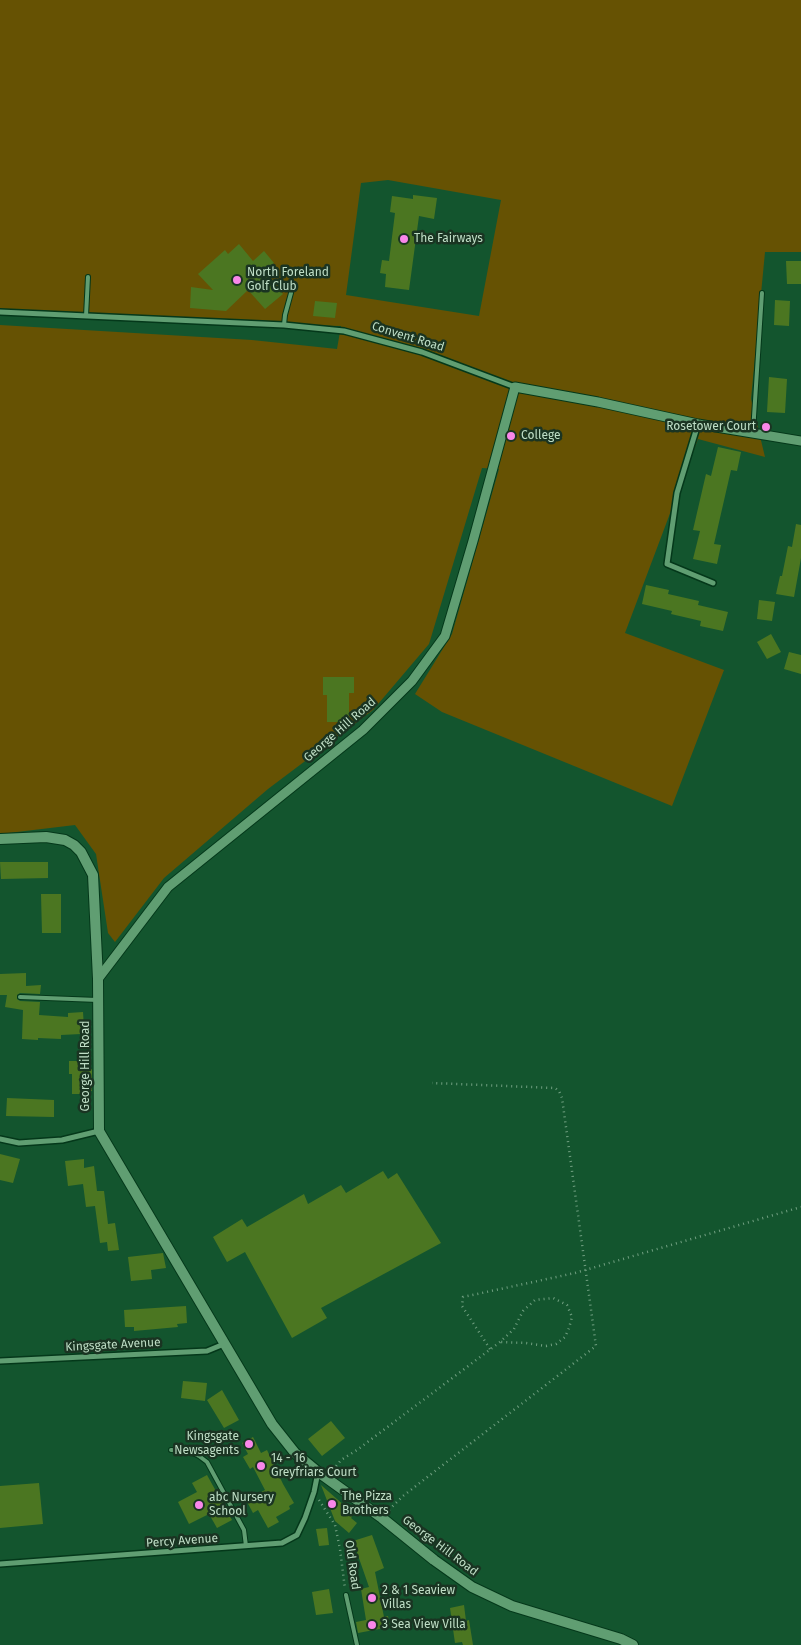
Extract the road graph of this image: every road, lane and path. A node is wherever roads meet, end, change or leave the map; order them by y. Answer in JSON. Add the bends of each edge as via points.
{"nodes":[{"id":1,"x":88,"y":277,"type":"dead end"},
{"id":2,"x":291,"y":293,"type":"dead end"},
{"id":3,"x":762,"y":293,"type":"dead end"},
{"id":4,"x":0,"y":312,"type":"edge"},
{"id":5,"x":86,"y":316,"type":"junction"},
{"id":6,"x":284,"y":325,"type":"junction"},
{"id":7,"x":515,"y":387,"type":"junction"},
{"id":8,"x":698,"y":424,"type":"junction"},
{"id":9,"x":753,"y":432,"type":"junction"},
{"id":10,"x":801,"y":441,"type":"edge"},
{"id":11,"x":713,"y":583,"type":"dead end"},
{"id":12,"x":0,"y":839,"type":"edge"},
{"id":13,"x":98,"y":979,"type":"junction"},
{"id":14,"x":20,"y":997,"type":"dead end"},
{"id":15,"x":98,"y":1000,"type":"junction"},
{"id":16,"x":432,"y":1082,"type":"dead end"},
{"id":17,"x":99,"y":1131,"type":"junction"},
{"id":18,"x":0,"y":1139,"type":"edge"},
{"id":19,"x":801,"y":1207,"type":"edge"},
{"id":20,"x":586,"y":1270,"type":"junction"},
{"id":21,"x":500,"y":1342,"type":"junction"},
{"id":22,"x":225,"y":1344,"type":"junction"},
{"id":23,"x":490,"y":1349,"type":"junction"},
{"id":24,"x":0,"y":1361,"type":"edge"},
{"id":25,"x":171,"y":1450,"type":"dead end"},
{"id":26,"x":318,"y":1472,"type":"junction"},
{"id":27,"x":330,"y":1481,"type":"junction"},
{"id":28,"x":314,"y":1492,"type":"junction"},
{"id":29,"x":382,"y":1518,"type":"junction"},
{"id":30,"x":246,"y":1546,"type":"junction"},
{"id":31,"x":0,"y":1564,"type":"edge"},
{"id":32,"x":346,"y":1595,"type":"joint"},
{"id":33,"x":621,"y":1642,"type":"edge"},
{"id":34,"x":358,"y":1645,"type":"edge"},
{"id":35,"x":633,"y":1645,"type":"edge"}],
"edges":[{"from":1,"to":5,"type":"lane"},
{"from":2,"to":6,"type":"lane"},
{"from":3,"to":9,"type":"lane"},
{"from":4,"to":5,"type":"street","name":"Convent Road"},
{"from":5,"to":6,"type":"street","name":"Convent Road"},
{"from":6,"to":7,"type":"street","name":"Convent Road","via":[[344,331],[413,350]]},
{"from":7,"to":8,"type":"street","name":"Convent Road"},
{"from":7,"to":13,"type":"street","name":"George Hill Road","via":[[445,636],[412,681],[363,730],[168,887]]},
{"from":8,"to":9,"type":"street","name":"Convent Road"},
{"from":8,"to":11,"type":"street","via":[[678,493],[667,564]]},
{"from":9,"to":10,"type":"street","name":"Convent Road"},
{"from":12,"to":13,"type":"main road","via":[[65,840],[82,852],[93,875]]},
{"from":13,"to":15,"type":"main road","name":"George Hill Road"},
{"from":14,"to":15,"type":"lane"},
{"from":15,"to":17,"type":"main road","name":"George Hill Road"},
{"from":16,"to":20,"type":"path","via":[[555,1088],[559,1091]]},
{"from":17,"to":18,"type":"street","via":[[62,1140],[19,1143]]},
{"from":17,"to":22,"type":"main road","name":"George Hill Road"},
{"from":19,"to":20,"type":"path"},
{"from":20,"to":23,"type":"path","via":[[463,1297],[462,1306]]},
{"from":20,"to":29,"type":"path","via":[[596,1346],[403,1496]]},
{"from":21,"to":21,"type":"path","via":[[535,1300],[553,1298],[567,1305],[572,1316],[565,1337],[556,1344]]},
{"from":21,"to":23,"type":"path"},
{"from":22,"to":24,"type":"street","name":"Kingsgate Avenue","via":[[207,1351]]},
{"from":22,"to":26,"type":"main road","name":"George Hill Road","via":[[272,1424],[295,1453]]},
{"from":23,"to":27,"type":"path","via":[[341,1460],[333,1469]]},
{"from":25,"to":30,"type":"lane","via":[[189,1451],[207,1462],[244,1530]]},
{"from":26,"to":27,"type":"main road","name":"George Hill Road"},
{"from":26,"to":28,"type":"street","name":"Percy Avenue"},
{"from":27,"to":29,"type":"main road","name":"George Hill Road"},
{"from":28,"to":30,"type":"street","name":"Percy Avenue","via":[[297,1534],[282,1543]]},
{"from":28,"to":32,"type":"path","name":"Old Road","via":[[335,1525]]},
{"from":29,"to":33,"type":"main road","name":"George Hill Road","via":[[472,1587],[512,1606]]},
{"from":30,"to":31,"type":"street","name":"Percy Avenue"},
{"from":32,"to":34,"type":"lane","name":"Old Road"},
{"from":33,"to":35,"type":"main road","name":"George Hill Road"}]}
